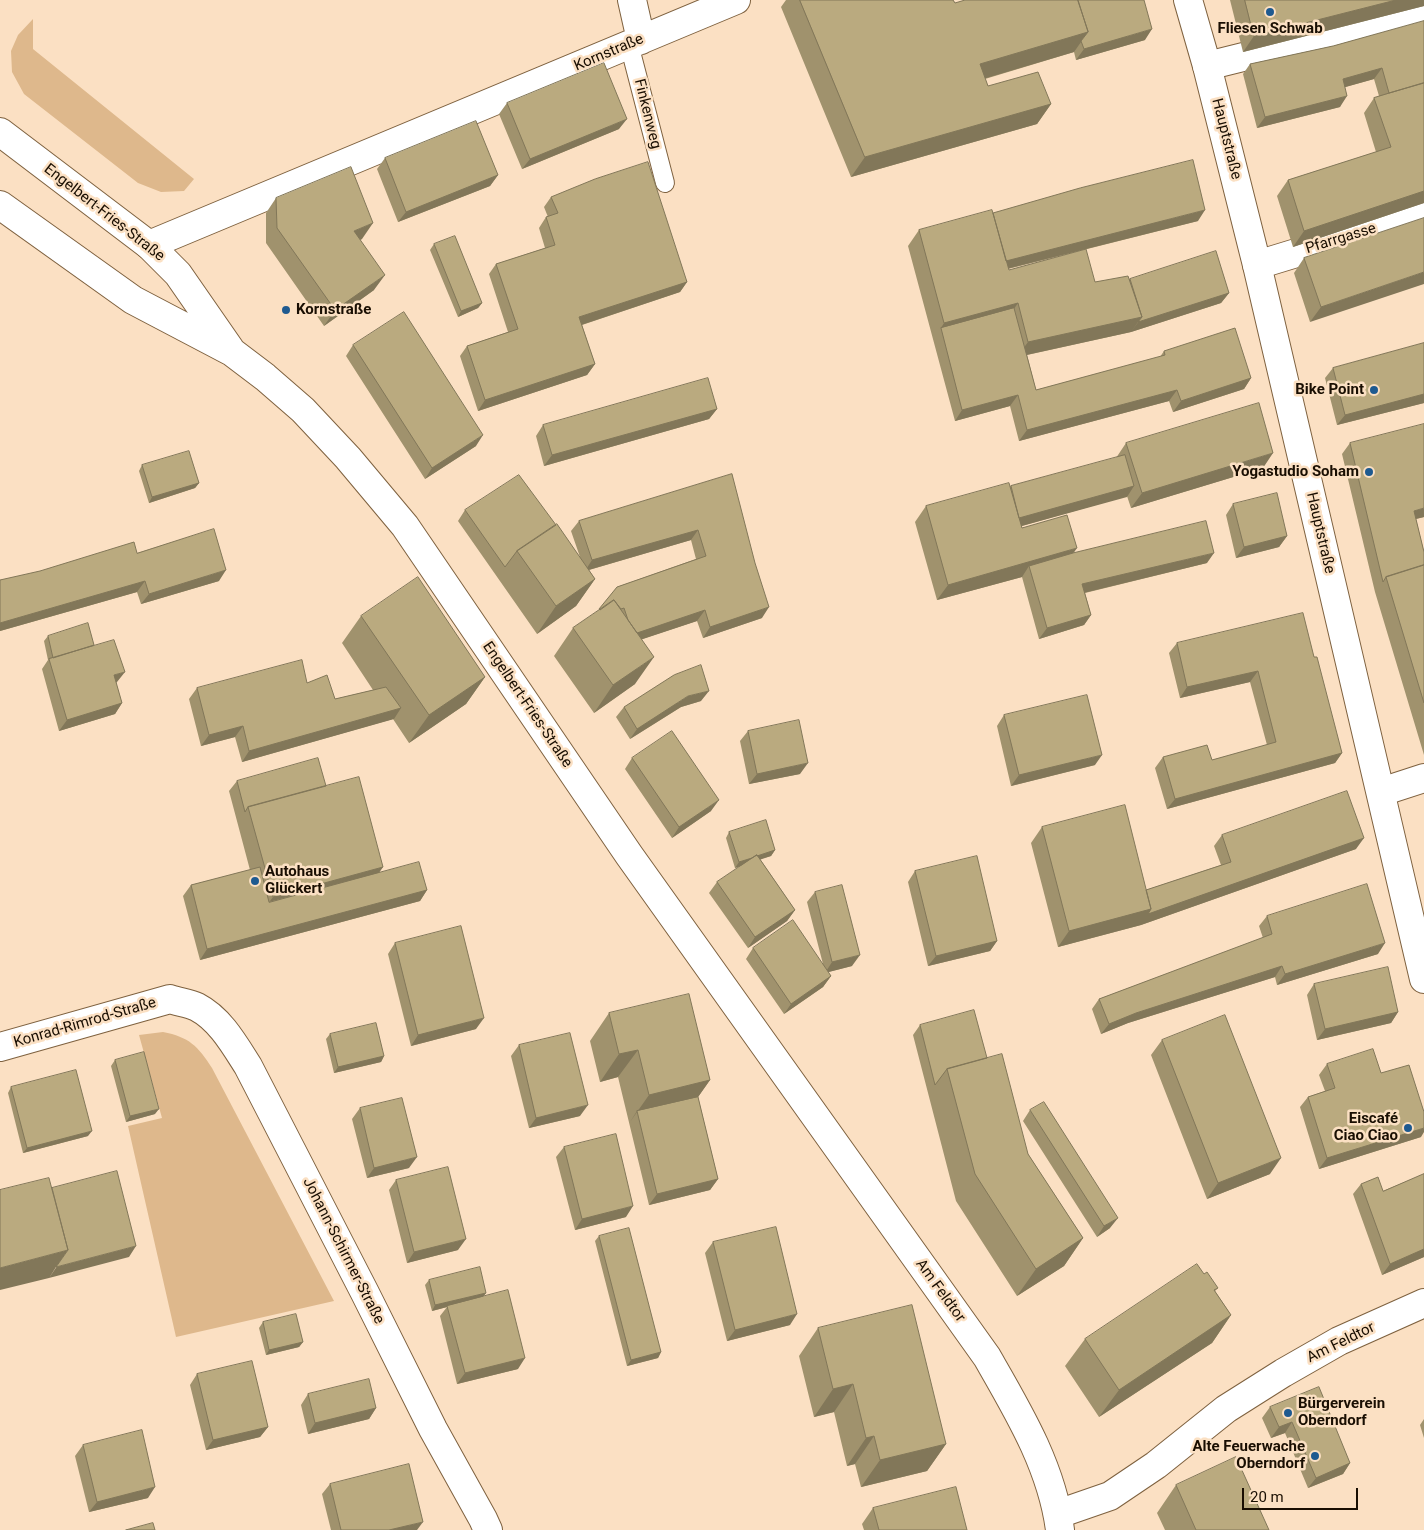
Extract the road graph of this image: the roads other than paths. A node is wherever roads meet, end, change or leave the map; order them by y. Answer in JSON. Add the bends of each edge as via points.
{"nodes":[{"id":1,"x":632,"y":0,"type":"edge"},
{"id":2,"x":736,"y":0,"type":"edge"},
{"id":3,"x":1188,"y":0,"type":"edge"},
{"id":4,"x":1424,"y":12,"type":"edge"},
{"id":5,"x":635,"y":42,"type":"junction"},
{"id":6,"x":1207,"y":66,"type":"junction"},
{"id":7,"x":0,"y":132,"type":"edge"},
{"id":8,"x":665,"y":183,"type":"dead end"},
{"id":9,"x":0,"y":205,"type":"edge"},
{"id":10,"x":1424,"y":214,"type":"edge"},
{"id":11,"x":149,"y":245,"type":"junction"},
{"id":12,"x":1257,"y":265,"type":"junction"},
{"id":13,"x":232,"y":352,"type":"junction"},
{"id":14,"x":1424,"y":778,"type":"edge"},
{"id":15,"x":1381,"y":792,"type":"junction"},
{"id":16,"x":1424,"y":980,"type":"edge"},
{"id":17,"x":170,"y":1000,"type":"joint"},
{"id":18,"x":0,"y":1047,"type":"edge"},
{"id":19,"x":792,"y":1084,"type":"joint"},
{"id":20,"x":1424,"y":1303,"type":"edge"},
{"id":21,"x":1059,"y":1522,"type":"edge"},
{"id":22,"x":488,"y":1530,"type":"edge"}],
"edges":[{"from":1,"to":5,"type":"main road"},
{"from":2,"to":5,"type":"main road","name":"Kornstraße"},
{"from":3,"to":6,"type":"main road","name":"Hauptstraße"},
{"from":4,"to":6,"type":"main road"},
{"from":5,"to":8,"type":"lane","name":"Finkenweg"},
{"from":5,"to":11,"type":"main road","name":"Kornstraße"},
{"from":6,"to":12,"type":"main road","name":"Hauptstraße"},
{"from":7,"to":11,"type":"main road","name":"Engelbert-Fries-Straße"},
{"from":9,"to":13,"type":"main road","name":"Engelbert-Fries-Straße","via":[[133,300]]},
{"from":10,"to":12,"type":"main road","name":"Pfarrgasse"},
{"from":11,"to":13,"type":"main road","name":"Engelbert-Fries-Straße","via":[[178,274]]},
{"from":12,"to":15,"type":"main road","name":"Hauptstraße"},
{"from":13,"to":19,"type":"main road","name":"Engelbert-Fries-Straße","via":[[303,410],[405,526],[576,778]]},
{"from":14,"to":15,"type":"main road"},
{"from":15,"to":16,"type":"main road","name":"Hauptstraße"},
{"from":17,"to":18,"type":"main road","name":"Konrad-Rimrod-Straße"},
{"from":17,"to":22,"type":"main road","name":"Johann-Schirmer-Straße","via":[[196,1006],[215,1020],[248,1066],[432,1430]]},
{"from":19,"to":21,"type":"main road","name":"Am Feldtor","via":[[987,1357],[1044,1467]]},
{"from":20,"to":21,"type":"main road","name":"Am Feldtor","via":[[1339,1341],[1283,1373],[1226,1409],[1156,1465],[1110,1496]]}]}
